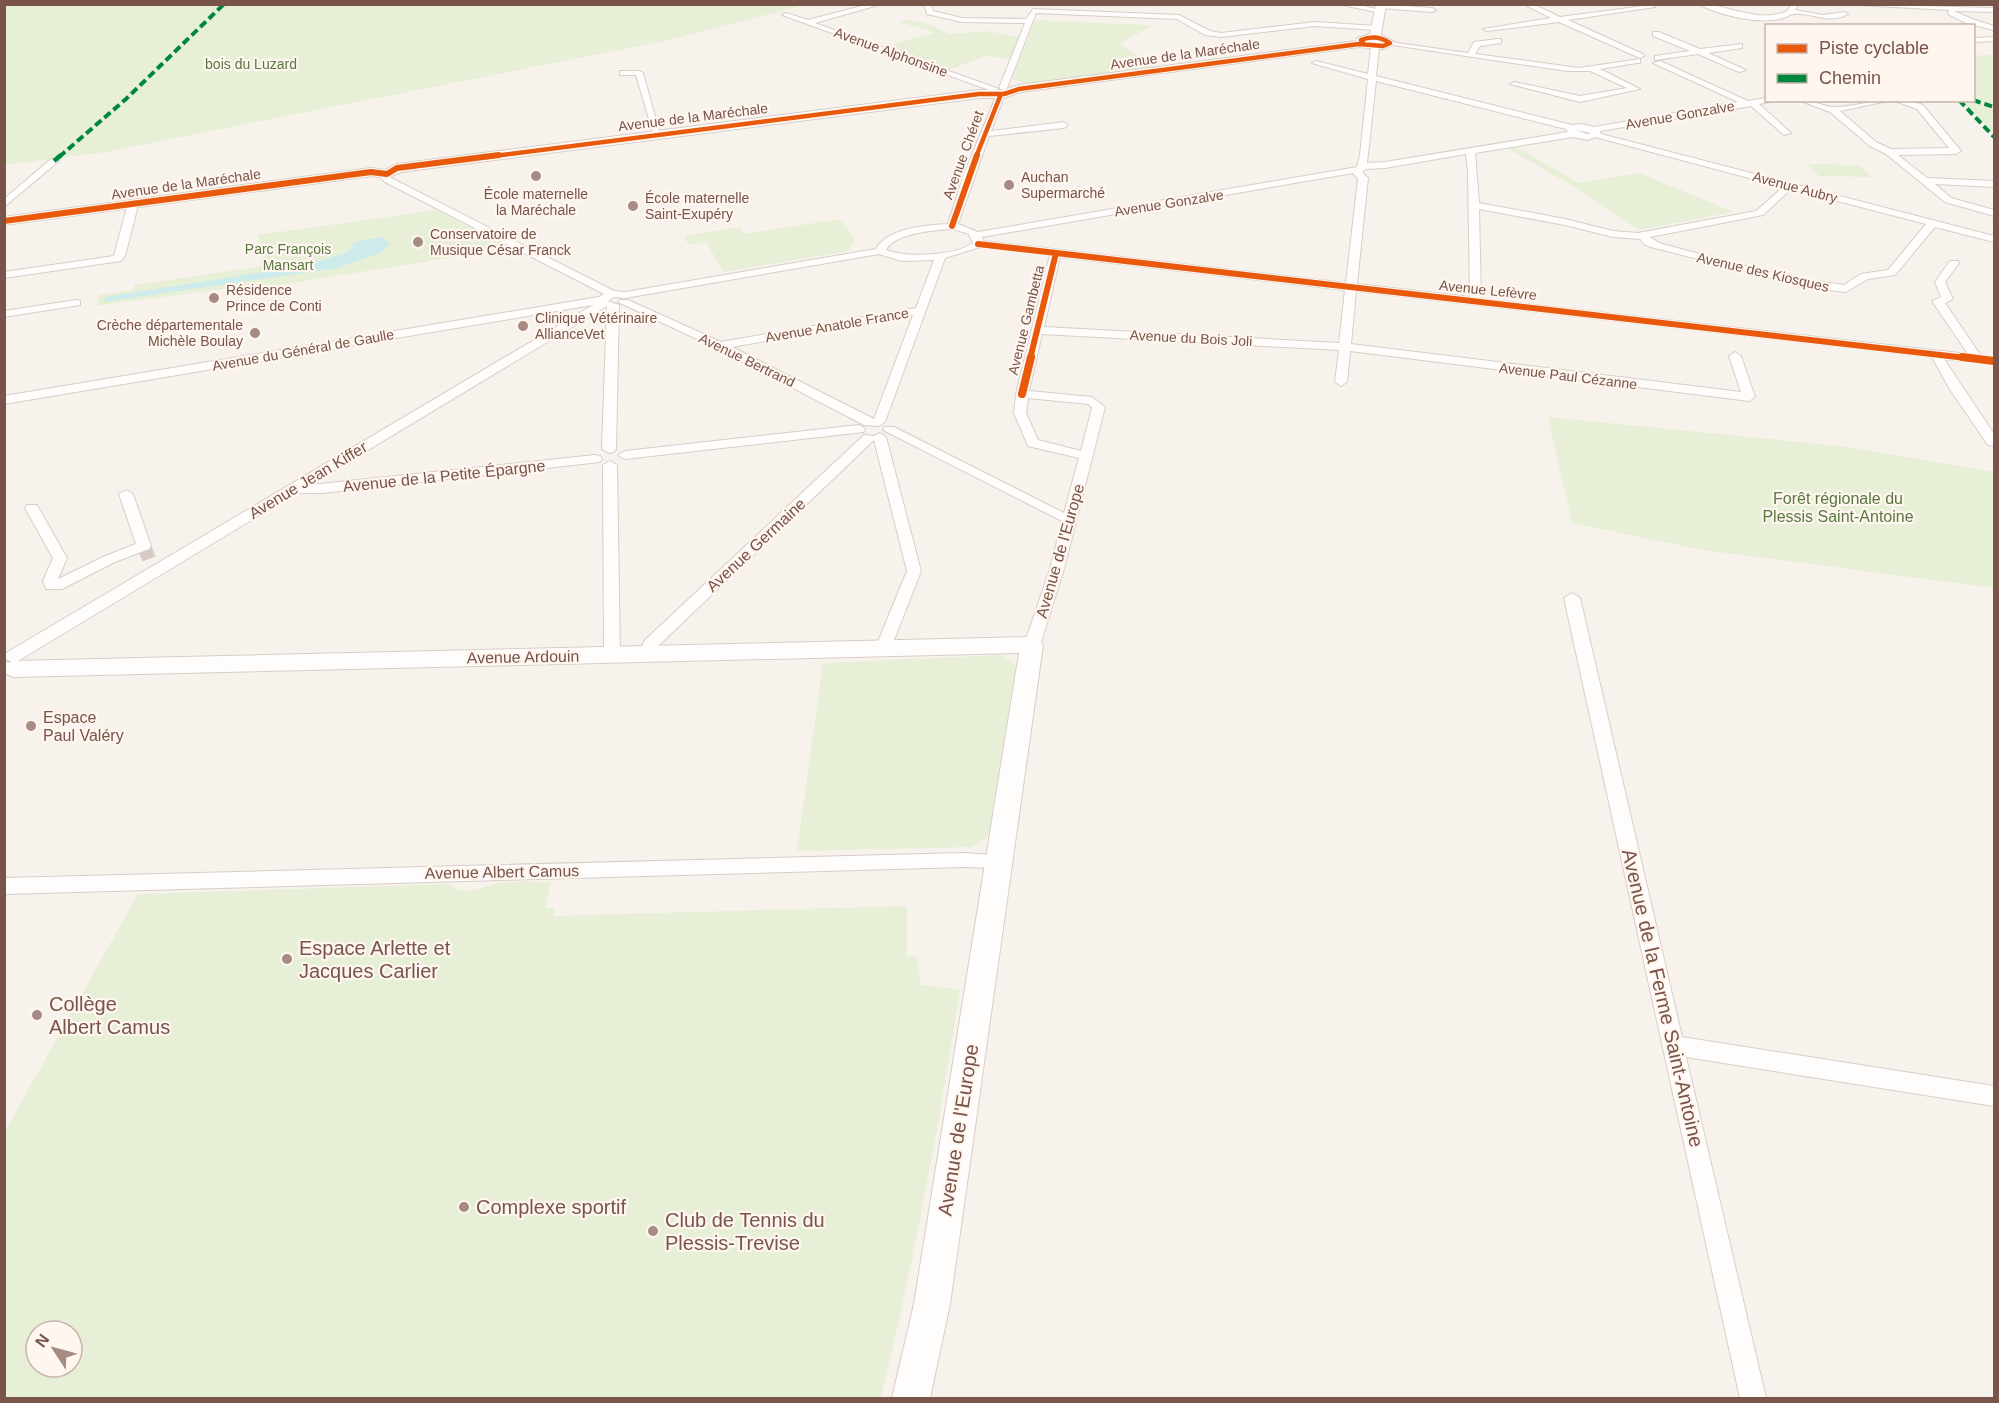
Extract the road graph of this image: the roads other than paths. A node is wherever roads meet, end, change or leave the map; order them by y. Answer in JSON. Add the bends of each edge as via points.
{"nodes":[{"id":1,"x":879,"y":4,"type":"edge"},
{"id":2,"x":927,"y":4,"type":"edge"},
{"id":3,"x":1341,"y":4,"type":"edge"},
{"id":4,"x":1526,"y":4,"type":"edge"},
{"id":5,"x":1701,"y":4,"type":"edge"},
{"id":6,"x":1843,"y":4,"type":"edge"},
{"id":7,"x":1857,"y":5,"type":"edge"},
{"id":8,"x":1380,"y":7,"type":"edge"},
{"id":9,"x":1651,"y":7,"type":"dead end"},
{"id":10,"x":1942,"y":7,"type":"edge"},
{"id":11,"x":1034,"y":8,"type":"edge"},
{"id":12,"x":1795,"y":8,"type":"edge"},
{"id":13,"x":1432,"y":10,"type":"dead end"},
{"id":14,"x":1995,"y":10,"type":"edge"},
{"id":15,"x":1844,"y":14,"type":"dead end"},
{"id":16,"x":786,"y":15,"type":"dead end"},
{"id":17,"x":1559,"y":19,"type":"junction"},
{"id":18,"x":1272,"y":20,"type":"dead end"},
{"id":19,"x":1029,"y":21,"type":"junction"},
{"id":20,"x":809,"y":22,"type":"junction"},
{"id":21,"x":1220,"y":24,"type":"dead end"},
{"id":22,"x":1200,"y":27,"type":"junction"},
{"id":23,"x":1288,"y":27,"type":"junction"},
{"id":24,"x":1995,"y":28,"type":"edge"},
{"id":25,"x":1486,"y":29,"type":"dead end"},
{"id":26,"x":1656,"y":34,"type":"dead end"},
{"id":27,"x":1373,"y":39,"type":"junction"},
{"id":28,"x":1995,"y":39,"type":"edge"},
{"id":29,"x":1975,"y":40,"type":"edge"},
{"id":30,"x":1498,"y":41,"type":"dead end"},
{"id":31,"x":1390,"y":44,"type":"joint"},
{"id":32,"x":1739,"y":46,"type":"dead end"},
{"id":33,"x":1699,"y":52,"type":"junction"},
{"id":34,"x":1470,"y":55,"type":"junction"},
{"id":35,"x":1648,"y":61,"type":"junction"},
{"id":36,"x":1316,"y":63,"type":"dead end"},
{"id":37,"x":1591,"y":68,"type":"junction"},
{"id":38,"x":1742,"y":70,"type":"dead end"},
{"id":39,"x":623,"y":73,"type":"dead end"},
{"id":40,"x":1372,"y":77,"type":"junction"},
{"id":41,"x":1515,"y":84,"type":"dead end"},
{"id":42,"x":1000,"y":91,"type":"junction"},
{"id":43,"x":1765,"y":100,"type":"edge"},
{"id":44,"x":1808,"y":102,"type":"edge"},
{"id":45,"x":1877,"y":102,"type":"edge"},
{"id":46,"x":1903,"y":102,"type":"edge"},
{"id":47,"x":1751,"y":103,"type":"junction"},
{"id":48,"x":1833,"y":110,"type":"junction"},
{"id":49,"x":1064,"y":125,"type":"dead end"},
{"id":50,"x":1572,"y":131,"type":"junction"},
{"id":51,"x":1594,"y":132,"type":"junction"},
{"id":52,"x":1787,"y":133,"type":"dead end"},
{"id":53,"x":986,"y":134,"type":"junction"},
{"id":54,"x":658,"y":136,"type":"junction"},
{"id":55,"x":1470,"y":151,"type":"junction"},
{"id":56,"x":1889,"y":152,"type":"junction"},
{"id":57,"x":54,"y":160,"type":"dead end"},
{"id":58,"x":1360,"y":169,"type":"junction"},
{"id":59,"x":377,"y":173,"type":"junction"},
{"id":60,"x":1924,"y":181,"type":"junction"},
{"id":61,"x":1995,"y":184,"type":"edge"},
{"id":62,"x":1789,"y":186,"type":"junction"},
{"id":63,"x":4,"y":204,"type":"edge"},
{"id":64,"x":131,"y":205,"type":"junction"},
{"id":65,"x":1473,"y":205,"type":"junction"},
{"id":66,"x":1995,"y":213,"type":"edge"},
{"id":67,"x":4,"y":221,"type":"edge"},
{"id":68,"x":1933,"y":223,"type":"junction"},
{"id":69,"x":952,"y":226,"type":"junction"},
{"id":70,"x":1643,"y":236,"type":"junction"},
{"id":71,"x":977,"y":239,"type":"junction"},
{"id":72,"x":1995,"y":239,"type":"edge"},
{"id":73,"x":880,"y":251,"type":"junction"},
{"id":74,"x":1056,"y":253,"type":"junction"},
{"id":75,"x":941,"y":255,"type":"junction"},
{"id":76,"x":1954,"y":263,"type":"dead end"},
{"id":77,"x":4,"y":275,"type":"edge"},
{"id":78,"x":1351,"y":287,"type":"junction"},
{"id":79,"x":613,"y":300,"type":"junction"},
{"id":80,"x":1476,"y":302,"type":"junction"},
{"id":81,"x":76,"y":303,"type":"dead end"},
{"id":82,"x":919,"y":311,"type":"junction"},
{"id":83,"x":4,"y":314,"type":"edge"},
{"id":84,"x":1037,"y":330,"type":"junction"},
{"id":85,"x":720,"y":346,"type":"junction"},
{"id":86,"x":1344,"y":347,"type":"junction"},
{"id":87,"x":1936,"y":354,"type":"junction"},
{"id":88,"x":1735,"y":356,"type":"dead end"},
{"id":89,"x":1977,"y":358,"type":"junction"},
{"id":90,"x":1995,"y":361,"type":"edge"},
{"id":91,"x":1341,"y":382,"type":"dead end"},
{"id":92,"x":1022,"y":394,"type":"junction"},
{"id":93,"x":10,"y":399,"type":"edge"},
{"id":94,"x":4,"y":411,"type":"edge"},
{"id":95,"x":874,"y":430,"type":"junction"},
{"id":96,"x":1993,"y":442,"type":"dead end"},
{"id":97,"x":609,"y":449,"type":"junction"},
{"id":98,"x":625,"y":455,"type":"junction"},
{"id":99,"x":1086,"y":456,"type":"junction"},
{"id":100,"x":595,"y":459,"type":"junction"},
{"id":101,"x":610,"y":465,"type":"junction"},
{"id":102,"x":292,"y":489,"type":"junction"},
{"id":103,"x":126,"y":494,"type":"dead end"},
{"id":104,"x":32,"y":508,"type":"dead end"},
{"id":105,"x":1069,"y":519,"type":"junction"},
{"id":106,"x":1572,"y":598,"type":"dead end"},
{"id":107,"x":1032,"y":645,"type":"junction"},
{"id":108,"x":883,"y":649,"type":"junction"},
{"id":109,"x":648,"y":654,"type":"junction"},
{"id":110,"x":612,"y":655,"type":"junction"},
{"id":111,"x":9,"y":665,"type":"edge"},
{"id":112,"x":999,"y":861,"type":"junction"},
{"id":113,"x":4,"y":886,"type":"edge"},
{"id":114,"x":1674,"y":1045,"type":"junction"},
{"id":115,"x":1995,"y":1096,"type":"edge"},
{"id":116,"x":911,"y":1398,"type":"edge"},
{"id":117,"x":1753,"y":1398,"type":"edge"}],
"edges":[{"from":1,"to":20,"type":"street"},
{"from":2,"to":19,"type":"street","via":[[930,12],[951,19]]},
{"from":3,"to":8,"type":"street"},
{"from":4,"to":17,"type":"street"},
{"from":5,"to":12,"type":"street","via":[[1762,18],[1781,18]]},
{"from":6,"to":7,"type":"street"},
{"from":7,"to":10,"type":"street"},
{"from":8,"to":13,"type":"street"},
{"from":8,"to":27,"type":"street"},
{"from":9,"to":17,"type":"street"},
{"from":10,"to":14,"type":"street"},
{"from":10,"to":24,"type":"street","via":[[1969,21]]},
{"from":11,"to":19,"type":"street","name":"Avenue Chéret"},
{"from":11,"to":22,"type":"street","via":[[1167,16],[1189,20]]},
{"from":12,"to":15,"type":"street","via":[[1823,17]]},
{"from":16,"to":20,"type":"street","name":"Avenue Alphonsine"},
{"from":17,"to":25,"type":"street"},
{"from":17,"to":35,"type":"street"},
{"from":18,"to":23,"type":"street"},
{"from":19,"to":42,"type":"street","name":"Avenue Chéret"},
{"from":20,"to":42,"type":"street","name":"Avenue Alphonsine"},
{"from":21,"to":22,"type":"street"},
{"from":22,"to":23,"type":"street","via":[[1221,35]]},
{"from":23,"to":27,"type":"street","via":[[1325,24]]},
{"from":26,"to":33,"type":"street"},
{"from":27,"to":31,"type":"street","via":[[1386,39]]},
{"from":27,"to":40,"type":"street"},
{"from":27,"to":42,"type":"street","name":"Avenue de la Maréchale"},
{"from":28,"to":29,"type":"street"},
{"from":30,"to":34,"type":"street","via":[[1477,44]]},
{"from":31,"to":34,"type":"street","via":[[1431,53]]},
{"from":32,"to":33,"type":"street"},
{"from":33,"to":35,"type":"street"},
{"from":33,"to":38,"type":"street"},
{"from":34,"to":37,"type":"street","via":[[1567,69]]},
{"from":35,"to":37,"type":"street"},
{"from":35,"to":47,"type":"street"},
{"from":36,"to":40,"type":"street"},
{"from":37,"to":41,"type":"street","via":[[1636,89],[1580,99]]},
{"from":39,"to":54,"type":"street","via":[[639,73]]},
{"from":40,"to":50,"type":"street"},
{"from":40,"to":58,"type":"street"},
{"from":42,"to":53,"type":"street","name":"Avenue Chéret"},
{"from":42,"to":54,"type":"street","name":"Avenue de la Maréchale"},
{"from":43,"to":47,"type":"street","name":"Avenue Gonzalve"},
{"from":44,"to":48,"type":"street"},
{"from":45,"to":48,"type":"street"},
{"from":46,"to":56,"type":"street","via":[[1920,107],[1956,151]]},
{"from":47,"to":51,"type":"street","name":"Avenue Gonzalve"},
{"from":47,"to":52,"type":"street"},
{"from":48,"to":56,"type":"street","via":[[1873,144]]},
{"from":49,"to":53,"type":"street"},
{"from":50,"to":51,"type":"street"},
{"from":50,"to":55,"type":"street","name":"Avenue Gonzalve"},
{"from":51,"to":62,"type":"street","name":"Avenue Aubry"},
{"from":53,"to":69,"type":"street","name":"Avenue Chéret"},
{"from":54,"to":59,"type":"street","name":"Avenue de la Maréchale"},
{"from":55,"to":58,"type":"street","name":"Avenue Gonzalve"},
{"from":55,"to":65,"type":"street"},
{"from":56,"to":60,"type":"street"},
{"from":57,"to":63,"type":"street"},
{"from":58,"to":71,"type":"street","name":"Avenue Gonzalve"},
{"from":58,"to":78,"type":"street"},
{"from":59,"to":64,"type":"street","name":"Avenue de la Maréchale"},
{"from":59,"to":79,"type":"street","name":"Avenue Bertrand"},
{"from":60,"to":61,"type":"street"},
{"from":60,"to":66,"type":"street","via":[[1948,200]]},
{"from":62,"to":68,"type":"street","name":"Avenue Aubry"},
{"from":62,"to":70,"type":"street","via":[[1759,213]]},
{"from":64,"to":67,"type":"street","name":"Avenue de la Maréchale"},
{"from":64,"to":77,"type":"street","via":[[117,259]]},
{"from":65,"to":70,"type":"street","via":[[1613,234]]},
{"from":65,"to":80,"type":"street"},
{"from":68,"to":70,"type":"street","name":"Avenue des Kiosques","via":[[1891,273],[1865,276],[1846,289],[1761,274],[1655,245]]},
{"from":68,"to":72,"type":"street","name":"Avenue Aubry"},
{"from":69,"to":71,"type":"street","via":[[969,229]]},
{"from":69,"to":73,"type":"street","via":[[900,235],[888,240]]},
{"from":71,"to":74,"type":"street","name":"Avenue Lefèvre"},
{"from":71,"to":75,"type":"street","name":"Avenue Gonzalve","via":[[973,248]]},
{"from":73,"to":75,"type":"street","name":"Avenue Gonzalve","via":[[892,258]]},
{"from":73,"to":79,"type":"street","name":"Avenue du Général de Gaulle"},
{"from":74,"to":78,"type":"street","name":"Avenue Lefèvre"},
{"from":74,"to":84,"type":"street","name":"Avenue Gambetta"},
{"from":75,"to":82,"type":"street"},
{"from":76,"to":89,"type":"street","via":[[1940,282],[1947,299],[1938,301]]},
{"from":78,"to":80,"type":"street","name":"Avenue Lefèvre"},
{"from":78,"to":86,"type":"street"},
{"from":79,"to":85,"type":"street","name":"Avenue Bertrand"},
{"from":79,"to":93,"type":"street","name":"Avenue du Général de Gaulle"},
{"from":79,"to":97,"type":"street"},
{"from":79,"to":102,"type":"street","name":"Avenue Jean Kiffer"},
{"from":80,"to":87,"type":"street","name":"Avenue Lefèvre"},
{"from":81,"to":83,"type":"street"},
{"from":82,"to":85,"type":"street","name":"Avenue Anatole France"},
{"from":82,"to":95,"type":"street"},
{"from":84,"to":86,"type":"street","name":"Avenue du Bois Joli"},
{"from":84,"to":92,"type":"street","name":"Avenue Gambetta"},
{"from":85,"to":95,"type":"street","name":"Avenue Bertrand"},
{"from":86,"to":88,"type":"street","name":"Avenue Paul Cézanne","via":[[1749,397]]},
{"from":86,"to":91,"type":"street"},
{"from":87,"to":89,"type":"street","name":"Avenue Lefèvre"},
{"from":87,"to":96,"type":"street","via":[[1956,391],[1983,423]]},
{"from":89,"to":90,"type":"street","name":"Avenue Lefèvre"},
{"from":92,"to":99,"type":"street","name":"Avenue Gambetta","via":[[1020,413],[1034,444]]},
{"from":92,"to":99,"type":"street","name":"Avenue de l'Europe","via":[[1092,401],[1099,407]]},
{"from":93,"to":94,"type":"street"},
{"from":95,"to":98,"type":"street"},
{"from":95,"to":105,"type":"street","name":"Avenue Bertrand"},
{"from":95,"to":108,"type":"street","via":[[914,571]]},
{"from":95,"to":109,"type":"street","name":"Avenue Germaine","via":[[650,645]]},
{"from":97,"to":98,"type":"street","via":[[618,449]]},
{"from":97,"to":100,"type":"street"},
{"from":98,"to":101,"type":"street"},
{"from":99,"to":105,"type":"street","name":"Avenue de l'Europe"},
{"from":100,"to":101,"type":"street"},
{"from":100,"to":102,"type":"street","name":"Avenue de la Petite Épargne","via":[[323,489]]},
{"from":101,"to":110,"type":"street"},
{"from":102,"to":111,"type":"street","name":"Avenue Jean Kiffer","via":[[152,565]]},
{"from":103,"to":104,"type":"street","via":[[144,546],[57,586],[51,586],[50,581],[60,558]]},
{"from":105,"to":107,"type":"street","name":"Avenue de l'Europe"},
{"from":106,"to":114,"type":"street","name":"Avenue de la Ferme Saint-Antoine"},
{"from":107,"to":108,"type":"street","name":"Avenue Ardouin"},
{"from":107,"to":112,"type":"street","name":"Avenue de l'Europe"},
{"from":108,"to":109,"type":"street","name":"Avenue Ardouin"},
{"from":109,"to":110,"type":"street","name":"Avenue Ardouin"},
{"from":110,"to":111,"type":"street","name":"Avenue Ardouin"},
{"from":112,"to":113,"type":"street","name":"Avenue Albert Camus"},
{"from":112,"to":116,"type":"street","name":"Avenue de l'Europe","via":[[932,1304]]},
{"from":114,"to":115,"type":"street"},
{"from":114,"to":117,"type":"street","name":"Avenue de la Ferme Saint-Antoine"}]}
